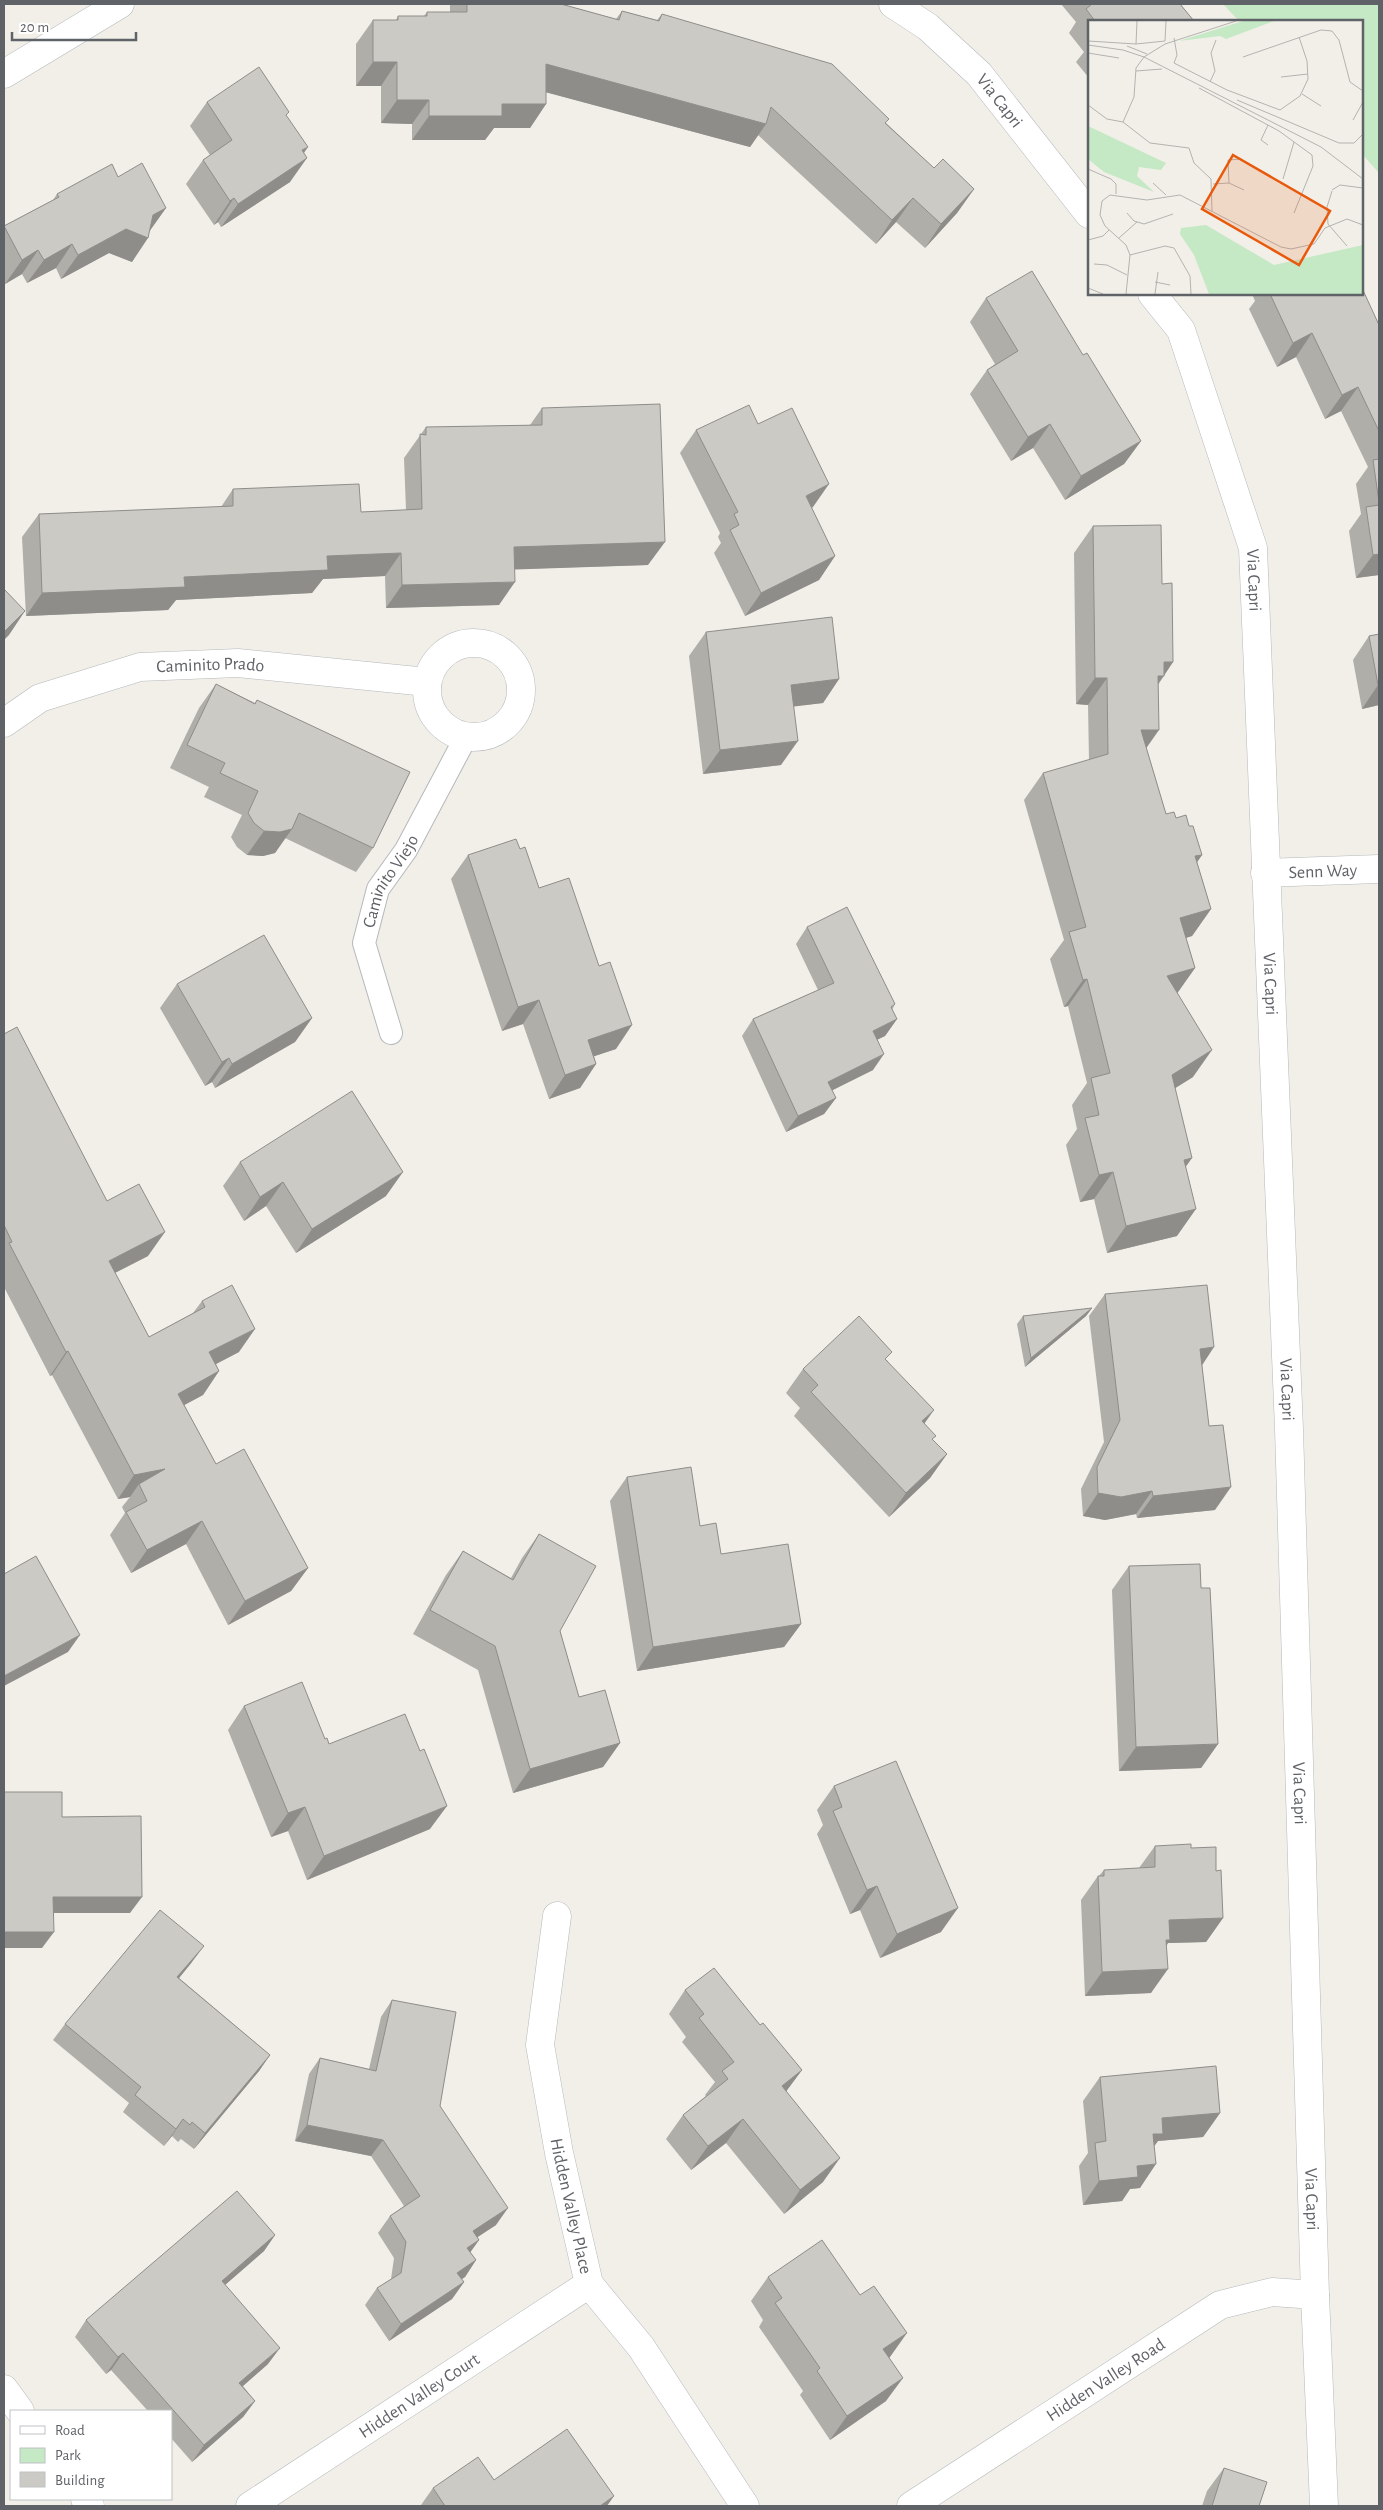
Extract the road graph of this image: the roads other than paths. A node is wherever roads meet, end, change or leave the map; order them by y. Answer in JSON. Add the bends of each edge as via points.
{"nodes":[{"id":1,"x":120,"y":4,"type":"edge"},
{"id":2,"x":893,"y":4,"type":"edge"},
{"id":3,"x":4,"y":74,"type":"edge"},
{"id":4,"x":1088,"y":213,"type":"edge"},
{"id":5,"x":1153,"y":295,"type":"edge"},
{"id":6,"x":427,"y":682,"type":"junction"},
{"id":7,"x":4,"y":723,"type":"edge"},
{"id":8,"x":466,"y":737,"type":"junction"},
{"id":9,"x":1379,"y":869,"type":"edge"},
{"id":10,"x":1265,"y":873,"type":"junction"},
{"id":11,"x":391,"y":1033,"type":"dead end"},
{"id":12,"x":557,"y":1916,"type":"dead end"},
{"id":13,"x":589,"y":2284,"type":"junction"},
{"id":14,"x":1314,"y":2295,"type":"junction"},
{"id":15,"x":4,"y":2388,"type":"edge"},
{"id":16,"x":19,"y":2410,"type":"edge"},
{"id":17,"x":250,"y":2506,"type":"edge"},
{"id":18,"x":745,"y":2506,"type":"edge"},
{"id":19,"x":911,"y":2506,"type":"edge"},
{"id":20,"x":1324,"y":2506,"type":"edge"}],
"edges":[{"from":1,"to":3,"type":"street"},
{"from":2,"to":4,"type":"street","name":"Via Capri","via":[[928,27],[979,74]]},
{"from":5,"to":10,"type":"street","name":"Via Capri","via":[[1181,330],[1253,548]]},
{"from":6,"to":7,"type":"street","name":"Caminito Prado","via":[[238,663],[140,667],[40,698]]},
{"from":6,"to":8,"type":"street","via":[[427,696],[440,723]]},
{"from":6,"to":8,"type":"street","via":[[441,656],[467,642],[482,642],[509,656],[522,683],[522,698],[516,712],[496,733]]},
{"from":8,"to":11,"type":"lane","name":"Caminito Viejo","via":[[406,850],[378,889],[364,943]]},
{"from":9,"to":10,"type":"street","name":"Senn Way"},
{"from":10,"to":14,"type":"street","name":"Via Capri","via":[[1289,1439]]},
{"from":12,"to":13,"type":"street","name":"Hidden Valley Place","via":[[540,2044],[559,2153]]},
{"from":13,"to":17,"type":"street","name":"Hidden Valley Court"},
{"from":13,"to":18,"type":"street","name":"Hidden Valley Place","via":[[642,2347]]},
{"from":14,"to":19,"type":"street","name":"Hidden Valley Road","via":[[1272,2292],[1220,2305]]},
{"from":14,"to":20,"type":"street","name":"Via Capri"},
{"from":15,"to":16,"type":"street"}]}
